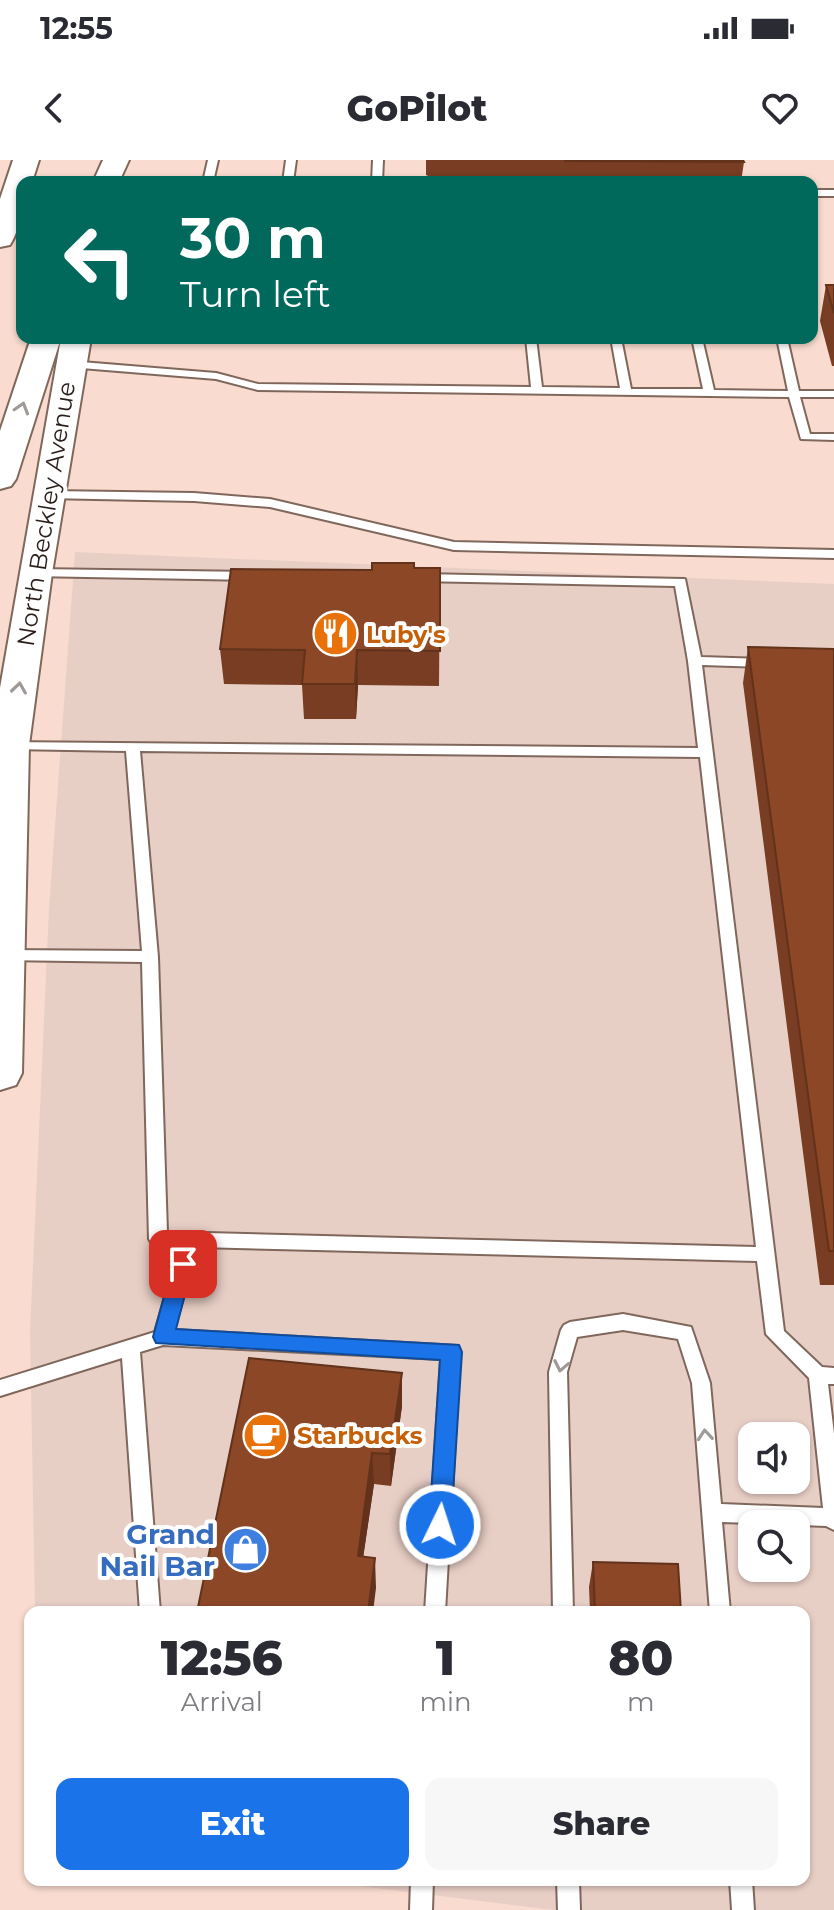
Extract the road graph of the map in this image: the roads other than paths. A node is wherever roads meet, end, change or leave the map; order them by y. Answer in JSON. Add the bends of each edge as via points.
{"nodes":[{"id":1,"x":16,"y":190,"type":"edge"},
{"id":2,"x":0,"y":239,"type":"edge"},
{"id":3,"x":532,"y":344,"type":"edge"},
{"id":4,"x":617,"y":344,"type":"edge"},
{"id":5,"x":698,"y":344,"type":"edge"},
{"id":6,"x":783,"y":344,"type":"edge"},
{"id":7,"x":64,"y":347,"type":"edge"},
{"id":8,"x":537,"y":391,"type":"junction"},
{"id":9,"x":626,"y":392,"type":"junction"},
{"id":10,"x":709,"y":393,"type":"junction"},
{"id":11,"x":794,"y":394,"type":"junction"},
{"id":12,"x":834,"y":394,"type":"edge"},
{"id":13,"x":834,"y":437,"type":"edge"},
{"id":14,"x":0,"y":479,"type":"edge"},
{"id":15,"x":50,"y":495,"type":"junction"},
{"id":16,"x":834,"y":554,"type":"edge"},
{"id":17,"x":35,"y":573,"type":"junction"},
{"id":18,"x":265,"y":576,"type":"edge"},
{"id":19,"x":403,"y":578,"type":"edge"},
{"id":20,"x":695,"y":661,"type":"junction"},
{"id":21,"x":788,"y":664,"type":"edge"},
{"id":22,"x":10,"y":745,"type":"junction"},
{"id":23,"x":133,"y":747,"type":"junction"},
{"id":24,"x":706,"y":753,"type":"junction"},
{"id":25,"x":4,"y":956,"type":"junction"},
{"id":26,"x":150,"y":957,"type":"junction"},
{"id":27,"x":0,"y":1073,"type":"edge"},
{"id":28,"x":190,"y":1240,"type":"junction"},
{"id":29,"x":765,"y":1254,"type":"junction"},
{"id":30,"x":163,"y":1337,"type":"junction"},
{"id":31,"x":131,"y":1348,"type":"junction"},
{"id":32,"x":826,"y":1376,"type":"edge"},
{"id":33,"x":0,"y":1388,"type":"edge"},
{"id":34,"x":713,"y":1513,"type":"junction"},
{"id":35,"x":834,"y":1518,"type":"edge"},
{"id":36,"x":150,"y":1606,"type":"edge"},
{"id":37,"x":435,"y":1606,"type":"edge"},
{"id":38,"x":563,"y":1606,"type":"edge"},
{"id":39,"x":720,"y":1606,"type":"edge"},
{"id":40,"x":422,"y":1886,"type":"edge"},
{"id":41,"x":568,"y":1886,"type":"edge"},
{"id":42,"x":741,"y":1886,"type":"edge"},
{"id":43,"x":421,"y":1910,"type":"edge"},
{"id":44,"x":569,"y":1910,"type":"edge"},
{"id":45,"x":743,"y":1910,"type":"edge"}],
"edges":[{"from":1,"to":2,"type":"main road"},
{"from":3,"to":8,"type":"lane"},
{"from":4,"to":9,"type":"lane"},
{"from":5,"to":10,"type":"lane"},
{"from":6,"to":11,"type":"lane"},
{"from":7,"to":8,"type":"lane","via":[[258,387]]},
{"from":14,"to":7,"type":"main road","one_way":true,"via":[[30,380]]},
{"from":7,"to":15,"type":"main road","name":"North Beckley Avenue"},
{"from":8,"to":9,"type":"lane"},
{"from":9,"to":10,"type":"lane"},
{"from":10,"to":11,"type":"lane"},
{"from":11,"to":12,"type":"lane"},
{"from":11,"to":13,"type":"lane","via":[[805,437]]},
{"from":15,"to":16,"type":"lane","via":[[270,503],[454,546]]},
{"from":15,"to":17,"type":"main road","name":"North Beckley Avenue"},
{"from":17,"to":18,"type":"lane"},
{"from":22,"to":17,"type":"main road","name":"North Beckley Avenue","one_way":true},
{"from":19,"to":20,"type":"lane","via":[[681,582]]},
{"from":20,"to":21,"type":"lane"},
{"from":20,"to":24,"type":"lane"},
{"from":22,"to":23,"type":"lane"},
{"from":22,"to":25,"type":"main road","name":"North Beckley Avenue"},
{"from":23,"to":24,"type":"lane"},
{"from":23,"to":26,"type":"lane"},
{"from":24,"to":29,"type":"lane"},
{"from":25,"to":26,"type":"lane"},
{"from":25,"to":27,"type":"main road","name":"North Beckley Avenue"},
{"from":26,"to":28,"type":"lane","via":[[158,1239]]},
{"from":28,"to":29,"type":"lane"},
{"from":28,"to":30,"type":"lane"},
{"from":29,"to":32,"type":"lane","via":[[775,1334]]},
{"from":30,"to":31,"type":"lane"},
{"from":30,"to":37,"type":"lane","via":[[451,1352]]},
{"from":31,"to":33,"type":"lane"},
{"from":31,"to":36,"type":"lane"},
{"from":32,"to":35,"type":"lane"},
{"from":34,"to":35,"type":"lane"},
{"from":34,"to":38,"type":"lane","one_way":true,"via":[[701,1383],[685,1332],[623,1322],[570,1330],[558,1372]]},
{"from":34,"to":39,"type":"lane"},
{"from":40,"to":43,"type":"lane"},
{"from":41,"to":44,"type":"lane"},
{"from":42,"to":45,"type":"lane"}]}
